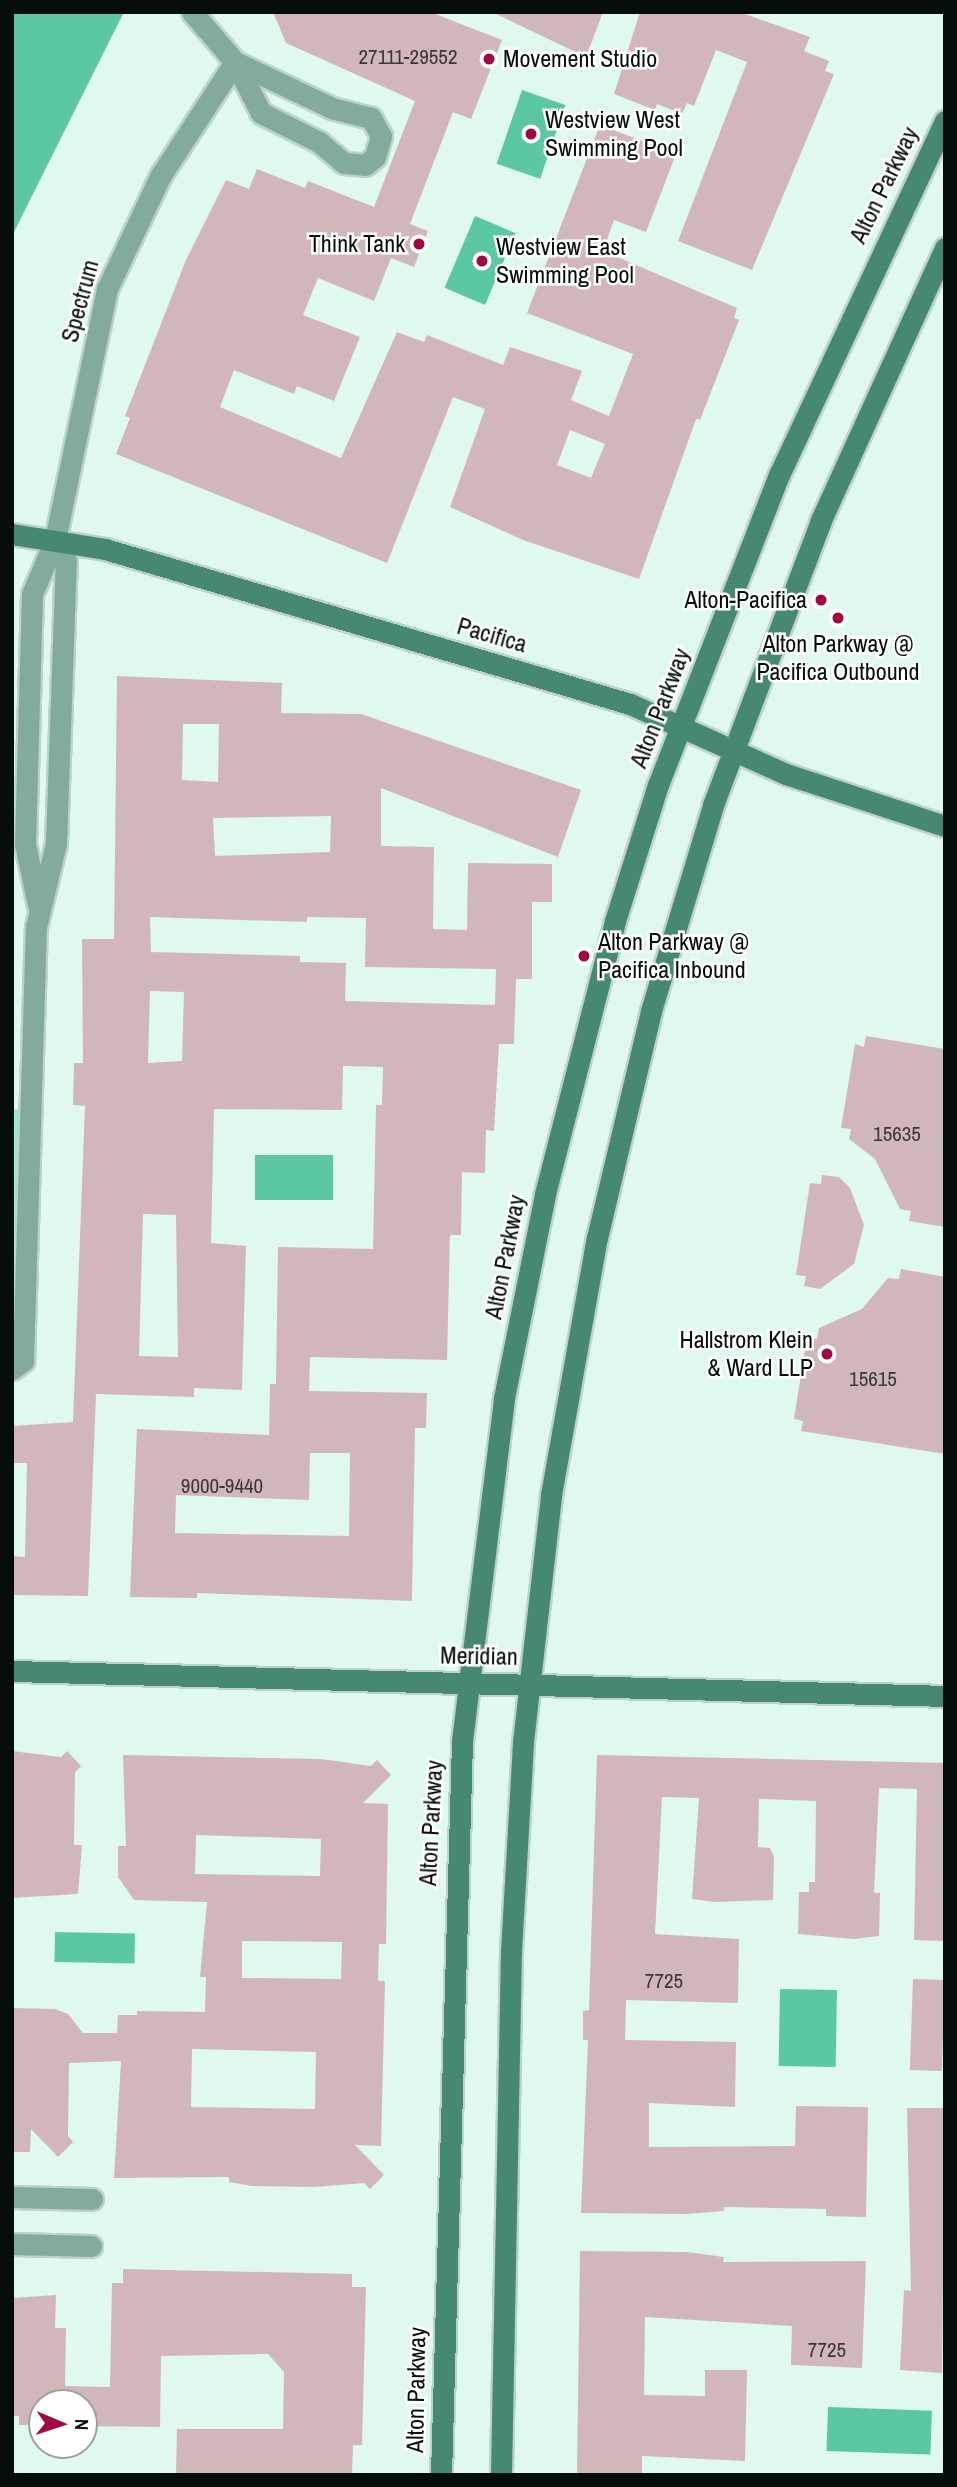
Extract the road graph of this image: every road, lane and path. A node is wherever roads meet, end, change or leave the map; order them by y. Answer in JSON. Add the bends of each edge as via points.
{"nodes":[{"id":1,"x":192,"y":12,"type":"edge"},
{"id":2,"x":235,"y":62,"type":"junction"},
{"id":3,"x":945,"y":121,"type":"edge"},
{"id":4,"x":945,"y":248,"type":"edge"},
{"id":5,"x":12,"y":534,"type":"edge"},
{"id":6,"x":55,"y":540,"type":"junction"},
{"id":7,"x":681,"y":724,"type":"junction"},
{"id":8,"x":735,"y":751,"type":"junction"},
{"id":9,"x":945,"y":826,"type":"edge"},
{"id":10,"x":38,"y":905,"type":"junction"},
{"id":11,"x":22,"y":1109,"type":"edge"},
{"id":12,"x":12,"y":1368,"type":"edge"},
{"id":13,"x":12,"y":1671,"type":"edge"},
{"id":14,"x":468,"y":1682,"type":"junction"},
{"id":15,"x":530,"y":1683,"type":"junction"},
{"id":16,"x":945,"y":1696,"type":"edge"},
{"id":17,"x":12,"y":2197,"type":"edge"},
{"id":18,"x":92,"y":2199,"type":"dead end"},
{"id":19,"x":12,"y":2244,"type":"edge"},
{"id":20,"x":91,"y":2246,"type":"dead end"},
{"id":21,"x":441,"y":2475,"type":"edge"},
{"id":22,"x":501,"y":2475,"type":"edge"}],
"edges":[{"from":1,"to":2,"type":"street"},
{"from":2,"to":2,"type":"street","via":[[261,113],[319,142],[344,163],[365,164],[374,157],[381,136],[371,118],[334,109]]},
{"from":2,"to":6,"type":"street","name":"Spectrum","via":[[161,176],[107,289]]},
{"from":3,"to":7,"type":"main road","name":"Alton Parkway","via":[[784,464]]},
{"from":4,"to":8,"type":"main road","via":[[857,432],[786,605]]},
{"from":5,"to":6,"type":"main road","name":"Pacifica"},
{"from":6,"to":7,"type":"main road","name":"Pacifica","via":[[105,549],[299,610],[485,660]]},
{"from":6,"to":10,"type":"street","name":"Spectrum","via":[[66,560],[56,843]]},
{"from":6,"to":10,"type":"street","name":"Spectrum","via":[[32,594],[25,844]]},
{"from":7,"to":8,"type":"main road","name":"Pacifica"},
{"from":7,"to":14,"type":"main road","name":"Alton Parkway","via":[[615,921],[545,1194],[504,1398]]},
{"from":8,"to":9,"type":"main road","name":"Pacifica","via":[[786,774]]},
{"from":8,"to":15,"type":"main road","via":[[664,964],[597,1238],[551,1494]]},
{"from":10,"to":11,"type":"street","name":"Spectrum"},
{"from":11,"to":12,"type":"street","name":"Spectrum","via":[[23,1361]]},
{"from":13,"to":14,"type":"main road","name":"Meridian"},
{"from":14,"to":15,"type":"main road","name":"Meridian"},
{"from":14,"to":21,"type":"main road","name":"Alton Parkway","via":[[454,1892]]},
{"from":15,"to":16,"type":"main road","name":"Meridian"},
{"from":15,"to":22,"type":"main road","via":[[511,1951]]},
{"from":17,"to":18,"type":"street"},
{"from":19,"to":20,"type":"street"}]}
